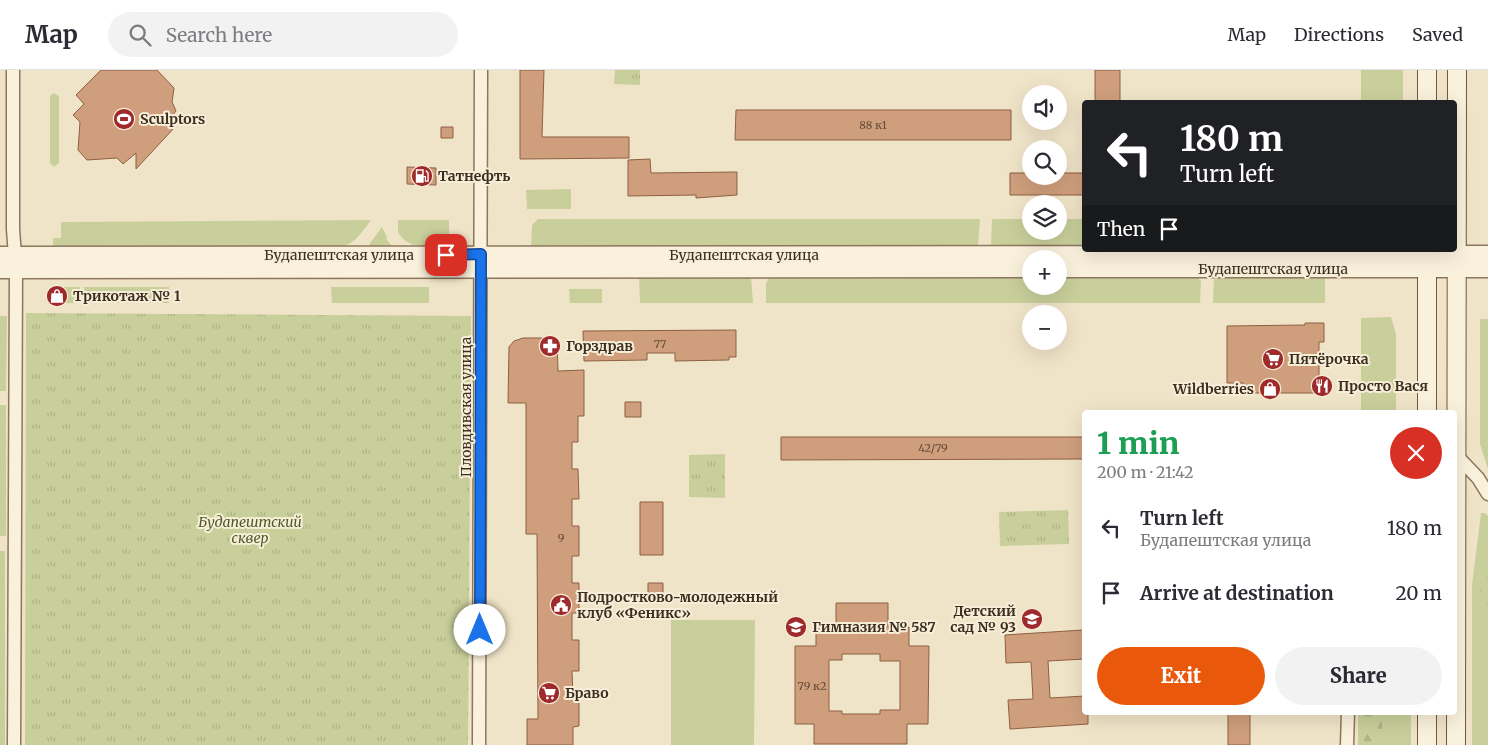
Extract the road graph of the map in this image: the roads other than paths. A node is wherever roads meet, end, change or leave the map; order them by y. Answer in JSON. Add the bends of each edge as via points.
{"nodes":[{"id":1,"x":13,"y":70,"type":"edge"},
{"id":2,"x":481,"y":70,"type":"edge"},
{"id":3,"x":1427,"y":70,"type":"edge"},
{"id":4,"x":1457,"y":70,"type":"edge"},
{"id":5,"x":1427,"y":100,"type":"edge"},
{"id":6,"x":1457,"y":100,"type":"edge"},
{"id":7,"x":1456,"y":252,"type":"edge"},
{"id":8,"x":1488,"y":254,"type":"edge"},
{"id":9,"x":1427,"y":257,"type":"edge"},
{"id":10,"x":1456,"y":261,"type":"junction"},
{"id":11,"x":481,"y":262,"type":"junction"},
{"id":12,"x":8,"y":263,"type":"edge"},
{"id":13,"x":1022,"y":269,"type":"edge"},
{"id":14,"x":1067,"y":269,"type":"edge"},
{"id":15,"x":1488,"y":269,"type":"edge"},
{"id":16,"x":1427,"y":410,"type":"edge"},
{"id":17,"x":1456,"y":410,"type":"edge"},
{"id":18,"x":1457,"y":456,"type":"edge"},
{"id":19,"x":1488,"y":494,"type":"edge"},
{"id":20,"x":1348,"y":715,"type":"edge"},
{"id":21,"x":1427,"y":715,"type":"edge"},
{"id":22,"x":1456,"y":715,"type":"edge"},
{"id":23,"x":14,"y":745,"type":"edge"},
{"id":24,"x":480,"y":745,"type":"edge"},
{"id":25,"x":1347,"y":745,"type":"edge"},
{"id":26,"x":1427,"y":745,"type":"edge"},
{"id":27,"x":1456,"y":745,"type":"edge"}],
"edges":[{"from":1,"to":12,"type":"street"},
{"from":2,"to":11,"type":"street","name":"Пловдивская улица"},
{"from":3,"to":5,"type":"main road"},
{"from":4,"to":6,"type":"main road"},
{"from":7,"to":10,"type":"main road"},
{"from":8,"to":10,"type":"street","name":"Будапештская улица"},
{"from":9,"to":10,"type":"street","name":"Будапештская улица"},
{"from":9,"to":11,"type":"street","name":"Будапештская улица"},
{"from":9,"to":14,"type":"street","name":"Будапештская улица"},
{"from":9,"to":16,"type":"main road"},
{"from":10,"to":15,"type":"street","name":"Будапештская улица"},
{"from":10,"to":17,"type":"main road"},
{"from":11,"to":12,"type":"street","name":"Будапештская улица"},
{"from":11,"to":13,"type":"street","name":"Будапештская улица"},
{"from":11,"to":24,"type":"street","name":"Пловдивская улица"},
{"from":12,"to":23,"type":"street"},
{"from":18,"to":19,"type":"street"},
{"from":20,"to":25,"type":"street"},
{"from":21,"to":26,"type":"main road"},
{"from":22,"to":27,"type":"main road"}]}
